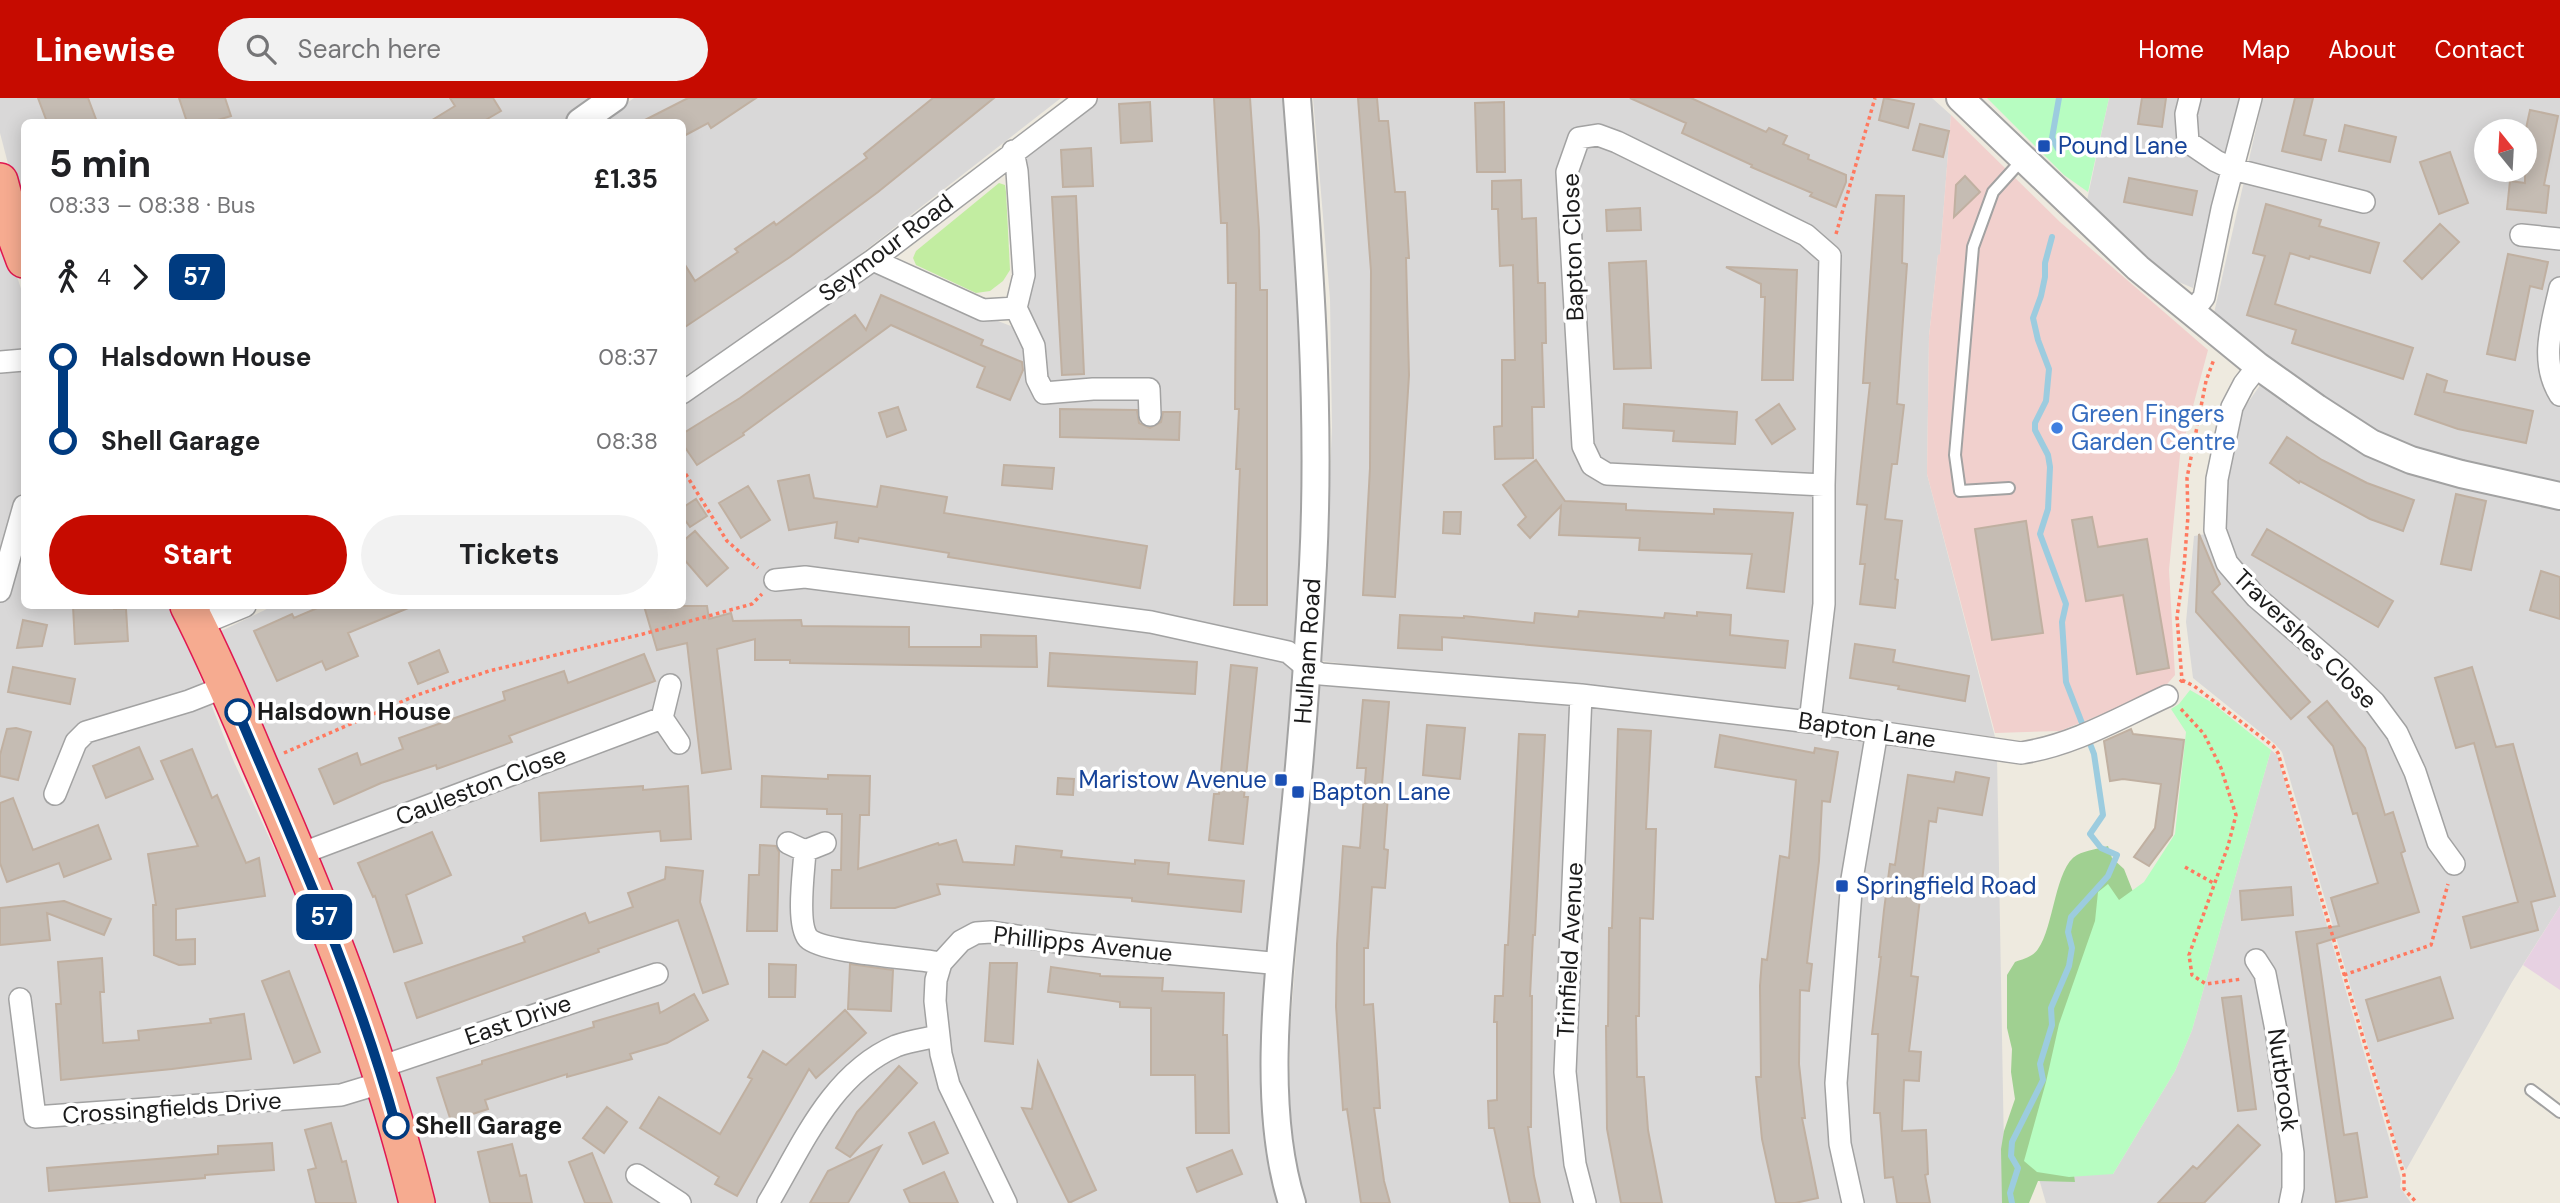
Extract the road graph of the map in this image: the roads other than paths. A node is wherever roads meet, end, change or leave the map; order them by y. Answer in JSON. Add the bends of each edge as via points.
{"nodes":[{"id":1,"x":614,"y":98,"type":"edge"},
{"id":2,"x":1086,"y":98,"type":"edge"},
{"id":3,"x":1297,"y":98,"type":"edge"},
{"id":4,"x":1960,"y":98,"type":"edge"},
{"id":5,"x":2190,"y":98,"type":"edge"},
{"id":6,"x":2251,"y":98,"type":"edge"},
{"id":7,"x":584,"y":119,"type":"edge"},
{"id":8,"x":1013,"y":151,"type":"junction"},
{"id":9,"x":2022,"y":160,"type":"junction"},
{"id":10,"x":2233,"y":169,"type":"junction"},
{"id":11,"x":0,"y":181,"type":"edge"},
{"id":12,"x":2364,"y":202,"type":"dead end"},
{"id":13,"x":2521,"y":235,"type":"dead end"},
{"id":14,"x":2560,"y":239,"type":"edge"},
{"id":15,"x":21,"y":253,"type":"edge"},
{"id":16,"x":873,"y":260,"type":"junction"},
{"id":17,"x":2560,"y":288,"type":"edge"},
{"id":18,"x":1016,"y":308,"type":"junction"},
{"id":19,"x":2193,"y":311,"type":"junction"},
{"id":20,"x":21,"y":360,"type":"edge"},
{"id":21,"x":0,"y":362,"type":"edge"},
{"id":22,"x":2258,"y":366,"type":"junction"},
{"id":23,"x":686,"y":390,"type":"edge"},
{"id":24,"x":2560,"y":395,"type":"edge"},
{"id":25,"x":1150,"y":415,"type":"dead end"},
{"id":26,"x":1824,"y":485,"type":"junction"},
{"id":27,"x":2009,"y":488,"type":"dead end"},
{"id":28,"x":2560,"y":496,"type":"edge"},
{"id":29,"x":21,"y":517,"type":"edge"},
{"id":30,"x":775,"y":580,"type":"road end"},
{"id":31,"x":0,"y":591,"type":"edge"},
{"id":32,"x":228,"y":609,"type":"edge"},
{"id":33,"x":194,"y":615,"type":"edge"},
{"id":34,"x":1306,"y":667,"type":"junction"},
{"id":35,"x":670,"y":685,"type":"dead end"},
{"id":36,"x":227,"y":687,"type":"junction"},
{"id":37,"x":1581,"y":695,"type":"junction"},
{"id":38,"x":2166,"y":696,"type":"road end"},
{"id":39,"x":662,"y":718,"type":"junction"},
{"id":40,"x":1810,"y":722,"type":"junction"},
{"id":41,"x":1877,"y":731,"type":"junction"},
{"id":42,"x":679,"y":743,"type":"dead end"},
{"id":43,"x":55,"y":794,"type":"dead end"},
{"id":44,"x":825,"y":843,"type":"dead end"},
{"id":45,"x":300,"y":854,"type":"junction"},
{"id":46,"x":2454,"y":864,"type":"road end"},
{"id":47,"x":942,"y":962,"type":"junction"},
{"id":48,"x":1281,"y":964,"type":"junction"},
{"id":49,"x":2260,"y":967,"type":"road end"},
{"id":50,"x":657,"y":974,"type":"dead end"},
{"id":51,"x":20,"y":999,"type":"dead end"},
{"id":52,"x":938,"y":1036,"type":"junction"},
{"id":53,"x":382,"y":1074,"type":"junction"},
{"id":54,"x":2530,"y":1090,"type":"dead end"},
{"id":55,"x":2560,"y":1112,"type":"edge"},
{"id":56,"x":637,"y":1175,"type":"dead end"},
{"id":57,"x":417,"y":1203,"type":"edge"},
{"id":58,"x":680,"y":1203,"type":"edge"},
{"id":59,"x":768,"y":1203,"type":"edge"},
{"id":60,"x":1006,"y":1203,"type":"edge"},
{"id":61,"x":1292,"y":1203,"type":"edge"},
{"id":62,"x":1585,"y":1203,"type":"edge"},
{"id":63,"x":1853,"y":1203,"type":"edge"},
{"id":64,"x":2290,"y":1203,"type":"edge"}],
"edges":[{"from":1,"to":7,"type":"street"},
{"from":2,"to":8,"type":"street","name":"Seymour Road"},
{"from":3,"to":34,"type":"street","name":"Hulham Road","via":[[1309,251],[1315,473]]},
{"from":4,"to":9,"type":"street"},
{"from":5,"to":10,"type":"street","via":[[2188,142]]},
{"from":6,"to":10,"type":"street"},
{"from":8,"to":16,"type":"street","name":"Seymour Road"},
{"from":8,"to":18,"type":"street","via":[[1024,275]]},
{"from":9,"to":19,"type":"street","via":[[2138,268]]},
{"from":9,"to":27,"type":"lane","via":[[1993,192],[1973,247],[1955,455],[1960,491]]},
{"from":10,"to":12,"type":"street"},
{"from":10,"to":19,"type":"street","via":[[2204,297]]},
{"from":11,"to":15,"type":"highway"},
{"from":13,"to":14,"type":"street"},
{"from":16,"to":18,"type":"street","via":[[983,310]]},
{"from":16,"to":23,"type":"street","name":"Seymour Road"},
{"from":17,"to":24,"type":"street","via":[[2548,363]]},
{"from":18,"to":25,"type":"street","via":[[1034,346],[1037,379],[1044,393],[1149,389]]},
{"from":19,"to":22,"type":"street"},
{"from":20,"to":21,"type":"street"},
{"from":22,"to":28,"type":"street","via":[[2371,443],[2411,460]]},
{"from":22,"to":46,"type":"street","name":"Travershes Close","via":[[2232,407],[2217,479],[2215,530],[2227,563],[2256,597],[2374,702],[2398,733],[2438,842]]},
{"from":26,"to":26,"type":"street","name":"Bapton Close","via":[[1607,474],[1592,465],[1583,446],[1567,172],[1579,138],[1598,135],[1617,142],[1805,235],[1830,256]]},
{"from":26,"to":40,"type":"street","via":[[1824,604]]},
{"from":29,"to":31,"type":"street"},
{"from":30,"to":34,"type":"street","via":[[805,578],[1152,622],[1288,652]]},
{"from":32,"to":33,"type":"street"},
{"from":33,"to":36,"type":"highway"},
{"from":34,"to":37,"type":"street","name":"Bapton Lane","via":[[1321,674]]},
{"from":34,"to":48,"type":"street","name":"Hulham Road"},
{"from":35,"to":39,"type":"street"},
{"from":36,"to":43,"type":"street","via":[[86,732],[76,742]]},
{"from":36,"to":45,"type":"highway"},
{"from":37,"to":40,"type":"street","name":"Bapton Lane"},
{"from":37,"to":62,"type":"street","name":"Trinfield Avenue","via":[[1565,1072],[1575,1164]]},
{"from":38,"to":41,"type":"street","name":"Bapton Lane","via":[[2050,749],[2021,753]]},
{"from":39,"to":42,"type":"street"},
{"from":39,"to":45,"type":"street","name":"Cauleston Close"},
{"from":40,"to":41,"type":"street","name":"Bapton Lane"},
{"from":41,"to":63,"type":"street","via":[[1852,878],[1836,1083],[1840,1144]]},
{"from":44,"to":47,"type":"street","via":[[796,847],[802,921],[808,937],[820,945]]},
{"from":45,"to":53,"type":"highway"},
{"from":47,"to":48,"type":"street","name":"Phillipps Avenue","via":[[961,941],[991,932]]},
{"from":47,"to":52,"type":"street","via":[[936,980]]},
{"from":48,"to":61,"type":"street","name":"Hulham Road","via":[[1275,1039],[1277,1119]]},
{"from":49,"to":64,"type":"street","name":"Nutbrook","via":[[2276,1030],[2293,1153]]},
{"from":50,"to":53,"type":"street","name":"East Drive"},
{"from":51,"to":53,"type":"street","name":"Crossingfields Drive","via":[[35,1117],[341,1095]]},
{"from":52,"to":59,"type":"street","via":[[896,1046],[843,1084]]},
{"from":52,"to":60,"type":"street","via":[[950,1085]]},
{"from":53,"to":57,"type":"highway"},
{"from":54,"to":55,"type":"lane"},
{"from":56,"to":58,"type":"street"}]}
